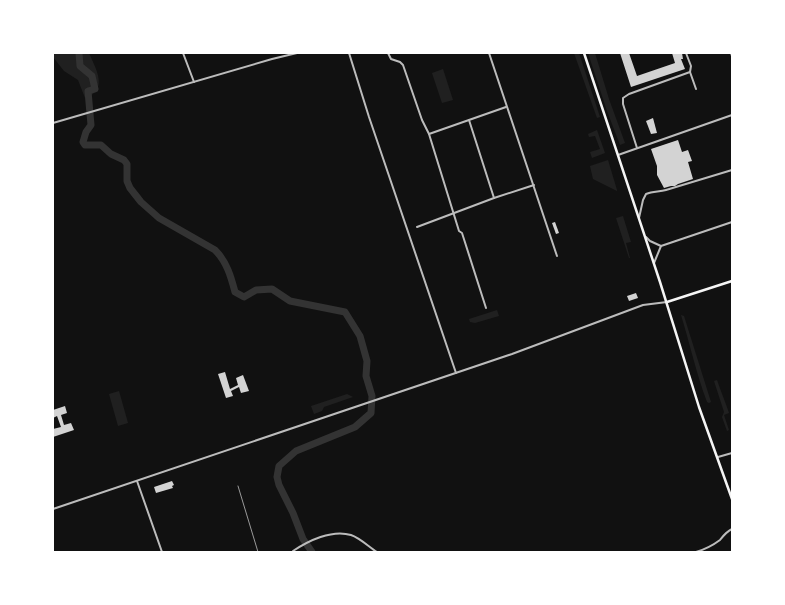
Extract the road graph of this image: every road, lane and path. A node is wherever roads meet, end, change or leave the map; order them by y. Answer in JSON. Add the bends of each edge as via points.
{"nodes":[{"id":1,"x":183,"y":53,"type":"edge"},
{"id":2,"x":294,"y":53,"type":"edge"},
{"id":3,"x":349,"y":53,"type":"edge"},
{"id":4,"x":388,"y":53,"type":"edge"},
{"id":5,"x":489,"y":53,"type":"edge"},
{"id":6,"x":584,"y":53,"type":"edge"},
{"id":7,"x":686,"y":53,"type":"edge"},
{"id":8,"x":731,"y":53,"type":"edge"},
{"id":9,"x":732,"y":56,"type":"edge"},
{"id":10,"x":690,"y":72,"type":"junction"},
{"id":11,"x":194,"y":82,"type":"junction"},
{"id":12,"x":696,"y":88,"type":"dead end"},
{"id":13,"x":506,"y":107,"type":"junction"},
{"id":14,"x":732,"y":115,"type":"edge"},
{"id":15,"x":469,"y":120,"type":"junction"},
{"id":16,"x":53,"y":123,"type":"edge"},
{"id":17,"x":428,"y":134,"type":"junction"},
{"id":18,"x":638,"y":148,"type":"junction"},
{"id":19,"x":618,"y":155,"type":"junction"},
{"id":20,"x":732,"y":170,"type":"edge"},
{"id":21,"x":534,"y":185,"type":"junction"},
{"id":22,"x":494,"y":198,"type":"junction"},
{"id":23,"x":454,"y":213,"type":"junction"},
{"id":24,"x":639,"y":219,"type":"junction"},
{"id":25,"x":732,"y":222,"type":"edge"},
{"id":26,"x":417,"y":227,"type":"dead end"},
{"id":27,"x":645,"y":236,"type":"junction"},
{"id":28,"x":661,"y":246,"type":"junction"},
{"id":29,"x":558,"y":256,"type":"dead end"},
{"id":30,"x":654,"y":264,"type":"junction"},
{"id":31,"x":732,"y":281,"type":"edge"},
{"id":32,"x":666,"y":302,"type":"junction"},
{"id":33,"x":486,"y":308,"type":"dead end"},
{"id":34,"x":456,"y":373,"type":"junction"},
{"id":35,"x":732,"y":452,"type":"edge"},
{"id":36,"x":718,"y":457,"type":"junction"},
{"id":37,"x":138,"y":480,"type":"junction"},
{"id":38,"x":732,"y":499,"type":"edge"},
{"id":39,"x":53,"y":509,"type":"edge"},
{"id":40,"x":732,"y":529,"type":"edge"},
{"id":41,"x":293,"y":551,"type":"dead end"},
{"id":42,"x":162,"y":552,"type":"edge"},
{"id":43,"x":377,"y":552,"type":"edge"},
{"id":44,"x":696,"y":552,"type":"edge"}],
"edges":[{"from":1,"to":11,"type":"street"},
{"from":2,"to":11,"type":"street"},
{"from":3,"to":34,"type":"street"},
{"from":4,"to":17,"type":"street","via":[[391,59],[403,65]]},
{"from":5,"to":13,"type":"street"},
{"from":6,"to":19,"type":"main road"},
{"from":7,"to":10,"type":"street","via":[[691,66]]},
{"from":8,"to":9,"type":"street"},
{"from":10,"to":12,"type":"street"},
{"from":10,"to":18,"type":"street","via":[[623,98]]},
{"from":11,"to":16,"type":"street"},
{"from":13,"to":15,"type":"street"},
{"from":13,"to":21,"type":"street"},
{"from":14,"to":18,"type":"street"},
{"from":15,"to":17,"type":"street"},
{"from":15,"to":22,"type":"street"},
{"from":17,"to":23,"type":"street"},
{"from":18,"to":19,"type":"street"},
{"from":19,"to":24,"type":"main road"},
{"from":20,"to":24,"type":"street","via":[[646,194]]},
{"from":21,"to":22,"type":"street"},
{"from":21,"to":29,"type":"street"},
{"from":22,"to":23,"type":"street"},
{"from":23,"to":26,"type":"street"},
{"from":23,"to":33,"type":"street"},
{"from":24,"to":27,"type":"main road"},
{"from":25,"to":28,"type":"street"},
{"from":27,"to":28,"type":"street"},
{"from":27,"to":30,"type":"main road"},
{"from":28,"to":30,"type":"street"},
{"from":30,"to":32,"type":"main road"},
{"from":31,"to":32,"type":"main road"},
{"from":32,"to":34,"type":"street","via":[[643,305]]},
{"from":32,"to":36,"type":"main road"},
{"from":34,"to":37,"type":"street"},
{"from":35,"to":36,"type":"street"},
{"from":36,"to":38,"type":"main road"},
{"from":37,"to":39,"type":"street"},
{"from":37,"to":42,"type":"street"},
{"from":40,"to":44,"type":"street","via":[[708,549]]},
{"from":41,"to":43,"type":"street","via":[[309,542],[341,534],[352,535]]}]}
